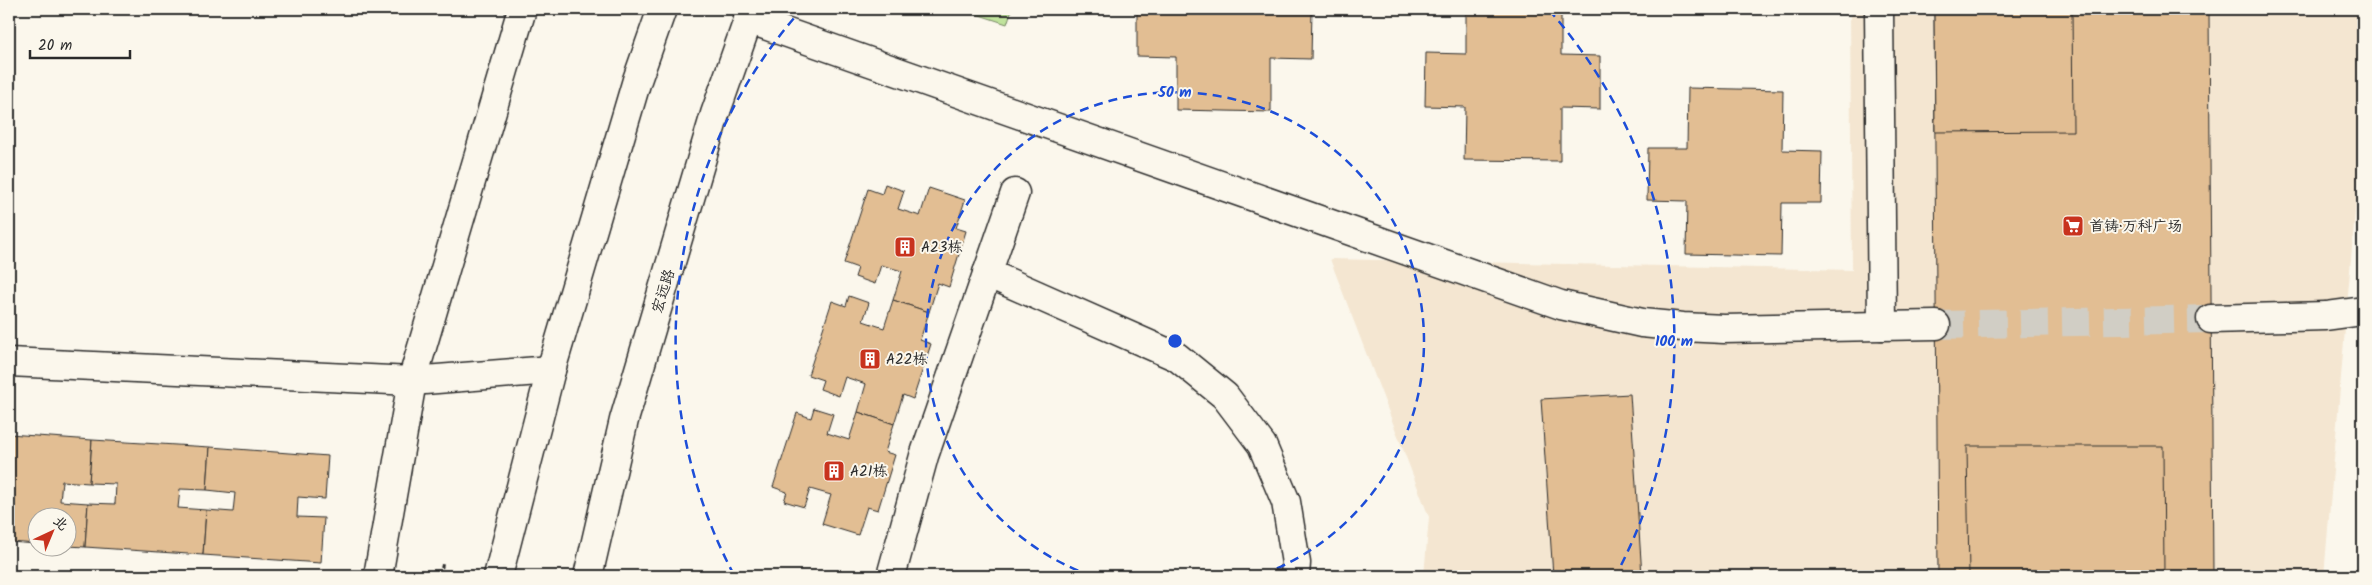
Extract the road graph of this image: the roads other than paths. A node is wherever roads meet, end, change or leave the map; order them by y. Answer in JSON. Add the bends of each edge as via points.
{"nodes":[{"id":1,"x":522,"y":9,"type":"edge"},
{"id":2,"x":662,"y":9,"type":"edge"},
{"id":3,"x":1880,"y":9,"type":"edge"},
{"id":4,"x":750,"y":14,"type":"edge"},
{"id":5,"x":1014,"y":193,"type":"dead end"},
{"id":6,"x":987,"y":273,"type":"junction"},
{"id":7,"x":2363,"y":311,"type":"edge"},
{"id":8,"x":2211,"y":319,"type":"tunnel mouth"},
{"id":9,"x":1936,"y":325,"type":"tunnel mouth"},
{"id":10,"x":1882,"y":326,"type":"junction"},
{"id":11,"x":9,"y":362,"type":"edge"},
{"id":12,"x":551,"y":370,"type":"junction"},
{"id":13,"x":412,"y":381,"type":"junction"},
{"id":14,"x":378,"y":576,"type":"edge"},
{"id":15,"x":498,"y":576,"type":"edge"},
{"id":16,"x":588,"y":576,"type":"edge"},
{"id":17,"x":891,"y":576,"type":"edge"},
{"id":18,"x":1295,"y":576,"type":"edge"}],
"edges":[{"from":1,"to":13,"type":"main road"},
{"from":2,"to":12,"type":"main road","via":[[637,80]]},
{"from":3,"to":10,"type":"main road"},
{"from":4,"to":10,"type":"main road","via":[[1561,305],[1642,323],[1683,327]]},
{"from":4,"to":16,"type":"main road","name":"宏远路","via":[[715,114],[624,420]]},
{"from":5,"to":6,"type":"main road"},
{"from":6,"to":17,"type":"main road","via":[[924,456]]},
{"from":6,"to":18,"type":"main road","via":[[1177,357],[1225,396],[1262,446],[1286,502],[1296,563]]},
{"from":7,"to":8,"type":"main road","via":[[2326,316]]},
{"from":9,"to":10,"type":"main road"},
{"from":11,"to":13,"type":"main road"},
{"from":12,"to":13,"type":"main road"},
{"from":12,"to":15,"type":"main road"},
{"from":13,"to":14,"type":"main road"}]}
